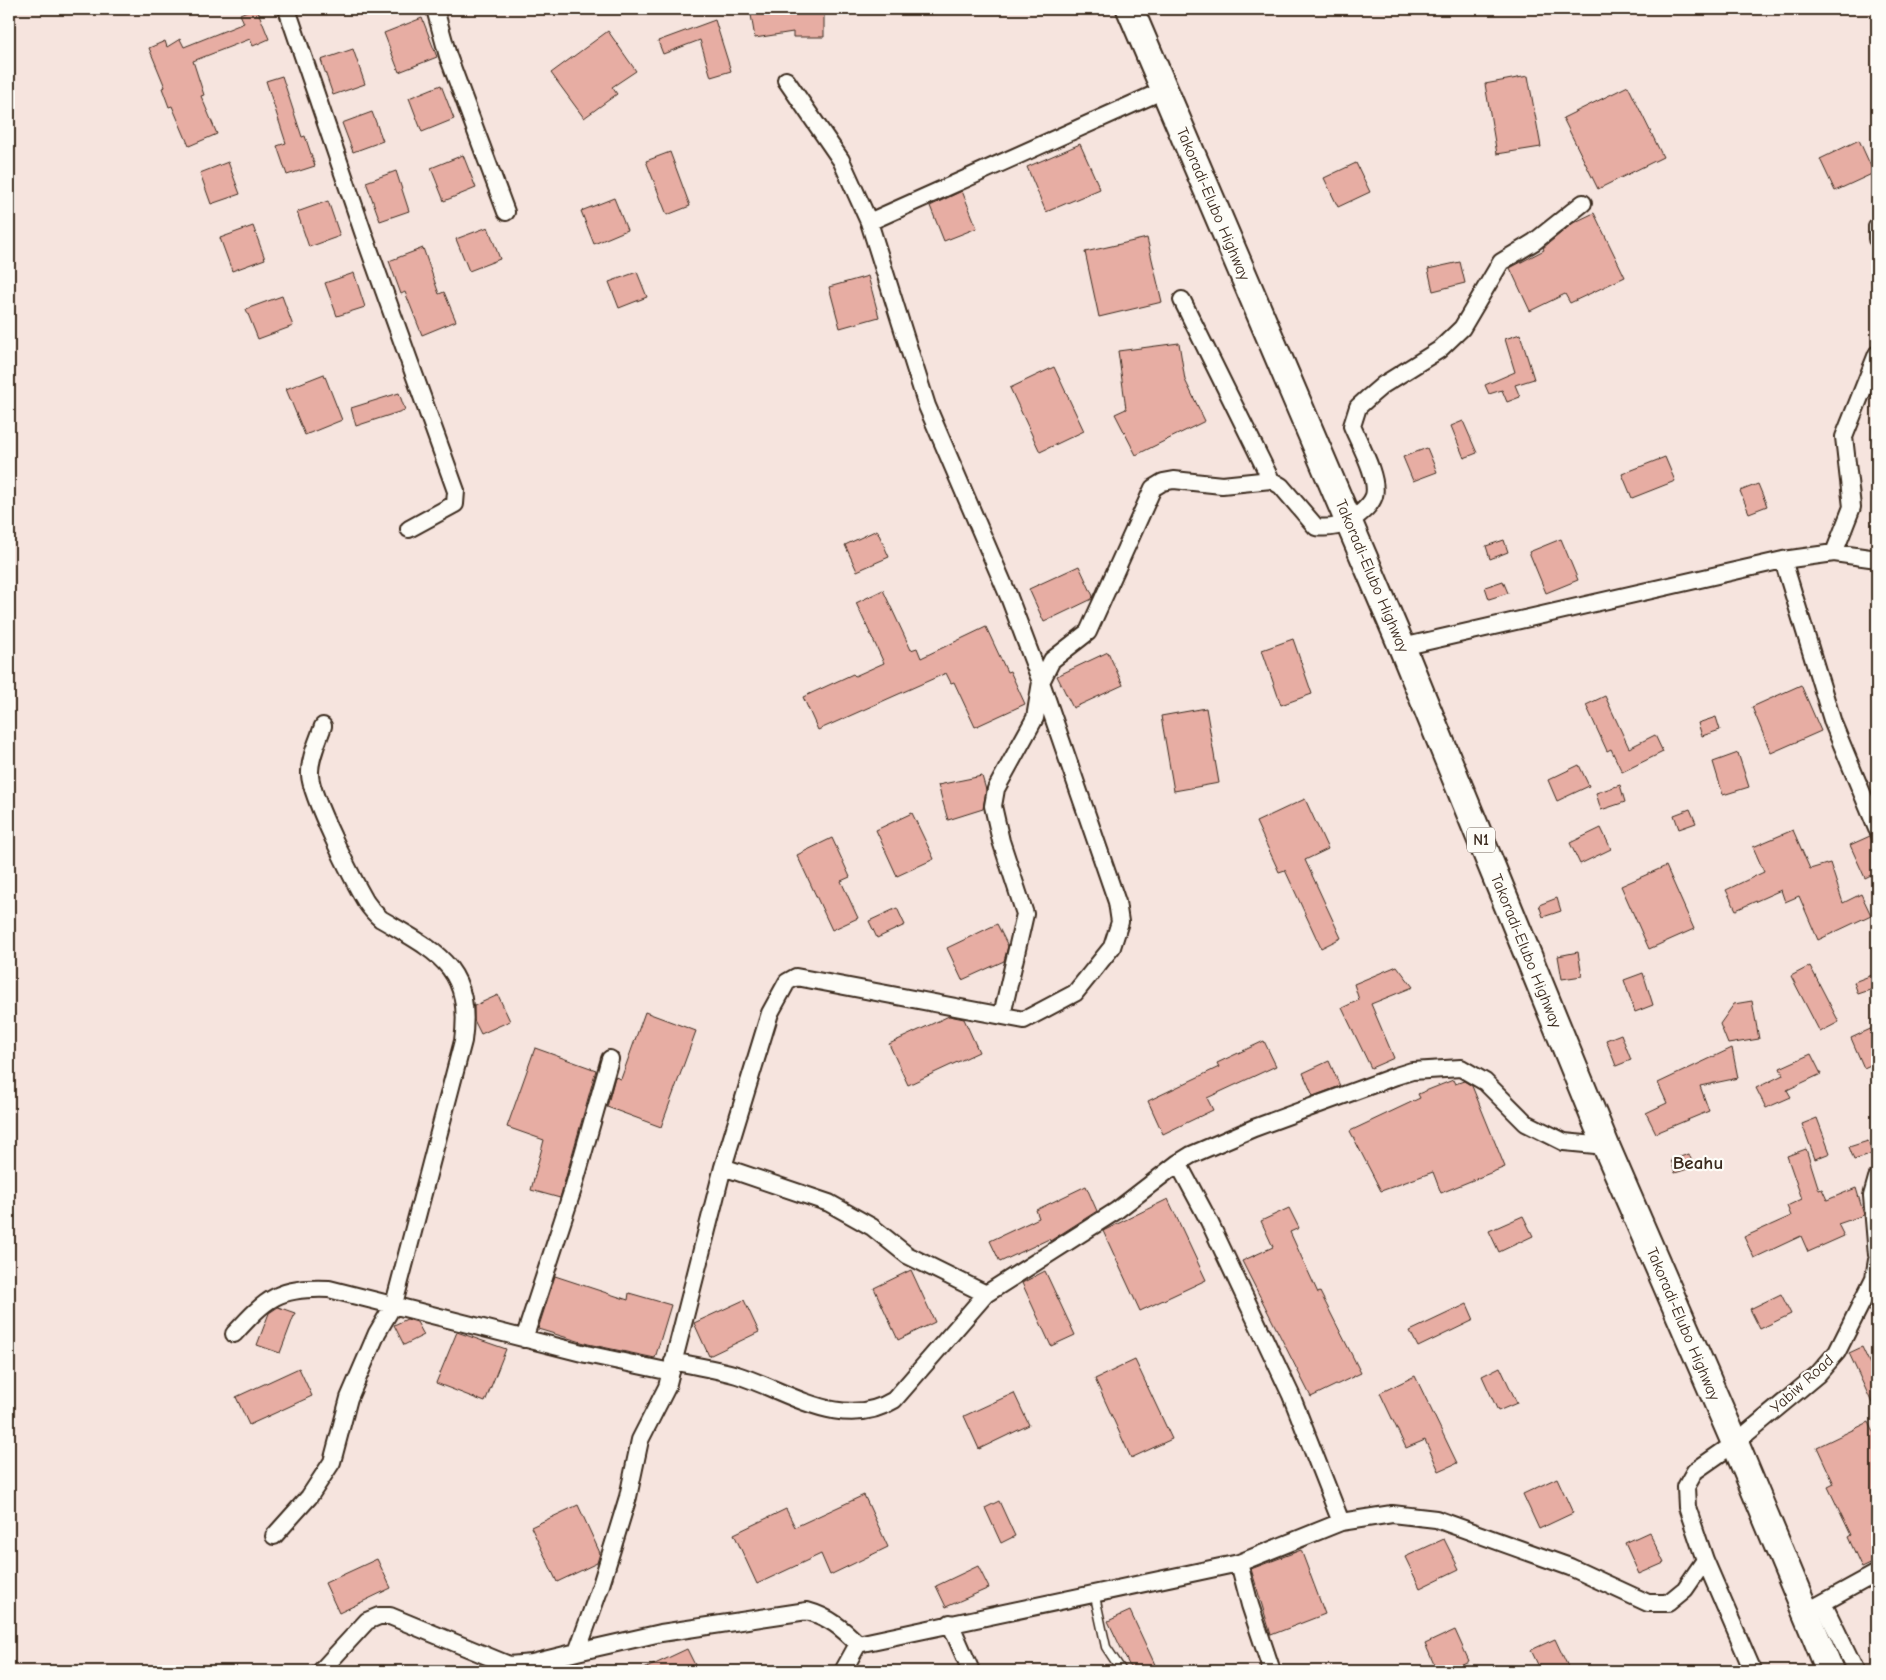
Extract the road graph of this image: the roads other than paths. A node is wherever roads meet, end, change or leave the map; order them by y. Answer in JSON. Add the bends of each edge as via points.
{"nodes":[{"id":1,"x":287,"y":9,"type":"edge"},
{"id":2,"x":435,"y":9,"type":"edge"},
{"id":3,"x":1130,"y":9,"type":"edge"},
{"id":4,"x":786,"y":80,"type":"dead end"},
{"id":5,"x":1164,"y":90,"type":"junction"},
{"id":6,"x":1583,"y":204,"type":"dead end"},
{"id":7,"x":506,"y":212,"type":"dead end"},
{"id":8,"x":869,"y":222,"type":"junction"},
{"id":9,"x":1877,"y":226,"type":"edge"},
{"id":10,"x":1877,"y":238,"type":"edge"},
{"id":11,"x":1182,"y":300,"type":"dead end"},
{"id":12,"x":1877,"y":354,"type":"edge"},
{"id":13,"x":1271,"y":480,"type":"junction"},
{"id":14,"x":1349,"y":523,"type":"junction"},
{"id":15,"x":409,"y":529,"type":"dead end"},
{"id":16,"x":1834,"y":553,"type":"junction"},
{"id":17,"x":1877,"y":558,"type":"edge"},
{"id":18,"x":1783,"y":560,"type":"junction"},
{"id":19,"x":1402,"y":647,"type":"junction"},
{"id":20,"x":1041,"y":682,"type":"junction"},
{"id":21,"x":323,"y":726,"type":"dead end"},
{"id":22,"x":1877,"y":829,"type":"edge"},
{"id":23,"x":1002,"y":1015,"type":"junction"},
{"id":24,"x":610,"y":1059,"type":"dead end"},
{"id":25,"x":1606,"y":1146,"type":"junction"},
{"id":26,"x":1178,"y":1163,"type":"junction"},
{"id":27,"x":723,"y":1167,"type":"junction"},
{"id":28,"x":1877,"y":1178,"type":"edge"},
{"id":29,"x":1877,"y":1255,"type":"edge"},
{"id":30,"x":1877,"y":1260,"type":"edge"},
{"id":31,"x":986,"y":1294,"type":"junction"},
{"id":32,"x":394,"y":1304,"type":"junction"},
{"id":33,"x":234,"y":1334,"type":"dead end"},
{"id":34,"x":524,"y":1339,"type":"junction"},
{"id":35,"x":672,"y":1367,"type":"junction"},
{"id":36,"x":1735,"y":1443,"type":"junction"},
{"id":37,"x":1340,"y":1522,"type":"junction"},
{"id":38,"x":274,"y":1536,"type":"dead end"},
{"id":39,"x":1705,"y":1560,"type":"junction"},
{"id":40,"x":1239,"y":1563,"type":"junction"},
{"id":41,"x":1877,"y":1573,"type":"edge"},
{"id":42,"x":1094,"y":1592,"type":"junction"},
{"id":43,"x":1815,"y":1608,"type":"junction"},
{"id":44,"x":950,"y":1623,"type":"junction"},
{"id":45,"x":858,"y":1644,"type":"junction"},
{"id":46,"x":577,"y":1652,"type":"junction"},
{"id":47,"x":506,"y":1668,"type":"edge"},
{"id":48,"x":321,"y":1671,"type":"edge"},
{"id":49,"x":843,"y":1671,"type":"edge"},
{"id":50,"x":970,"y":1671,"type":"edge"},
{"id":51,"x":1122,"y":1671,"type":"edge"},
{"id":52,"x":1272,"y":1671,"type":"edge"},
{"id":53,"x":1753,"y":1671,"type":"edge"},
{"id":54,"x":1830,"y":1671,"type":"edge"},
{"id":55,"x":1856,"y":1671,"type":"edge"}],
"edges":[{"from":1,"to":15,"type":"street","via":[[456,491],[455,504]]},
{"from":2,"to":7,"type":"street","via":[[448,56]]},
{"from":3,"to":5,"type":"highway","name":"Takoradi-Elubo Highway","number":"N1"},
{"from":4,"to":8,"type":"street","via":[[841,160]]},
{"from":5,"to":8,"type":"street"},
{"from":5,"to":14,"type":"highway","name":"Takoradi-Elubo Highway","number":"N1"},
{"from":6,"to":14,"type":"street","via":[[1534,242],[1501,262],[1462,328],[1439,350],[1383,385],[1358,407],[1352,426],[1373,477],[1374,495],[1368,507]]},
{"from":8,"to":20,"type":"street","via":[[927,406]]},
{"from":9,"to":10,"type":"street"},
{"from":11,"to":13,"type":"street"},
{"from":12,"to":16,"type":"street","via":[[1844,437],[1852,507]]},
{"from":13,"to":14,"type":"street","via":[[1281,486],[1316,527]]},
{"from":13,"to":20,"type":"street","via":[[1222,485],[1174,480],[1153,488],[1088,632],[1052,660]]},
{"from":14,"to":19,"type":"highway","name":"Takoradi-Elubo Highway","number":"N1"},
{"from":16,"to":17,"type":"street"},
{"from":16,"to":18,"type":"street"},
{"from":18,"to":19,"type":"street"},
{"from":18,"to":22,"type":"street","via":[[1833,723]]},
{"from":19,"to":25,"type":"highway","name":"Takoradi-Elubo Highway","number":"N1"},
{"from":20,"to":23,"type":"street","via":[[1035,718],[996,789],[993,806],[1025,914]]},
{"from":20,"to":23,"type":"street","via":[[1117,902],[1120,922],[1112,947],[1075,993],[1024,1020]]},
{"from":21,"to":32,"type":"street","via":[[310,774],[313,789],[366,902],[381,919],[439,954],[452,969],[461,992],[465,1024]]},
{"from":23,"to":27,"type":"street","via":[[807,978],[787,982],[770,1013]]},
{"from":24,"to":34,"type":"street","via":[[573,1189]]},
{"from":25,"to":26,"type":"street","via":[[1564,1142],[1526,1123],[1485,1082],[1461,1068],[1433,1068],[1396,1076],[1254,1128]]},
{"from":25,"to":36,"type":"highway","name":"Takoradi-Elubo Highway","number":"N1"},
{"from":26,"to":31,"type":"street","via":[[1116,1212]]},
{"from":26,"to":37,"type":"street","via":[[1291,1395]]},
{"from":27,"to":31,"type":"street","via":[[829,1203],[872,1228],[907,1255]]},
{"from":27,"to":35,"type":"street"},
{"from":28,"to":29,"type":"street","via":[[1872,1196]]},
{"from":30,"to":36,"type":"street","name":"Yabiw Road","via":[[1874,1278],[1837,1352],[1818,1374]]},
{"from":31,"to":35,"type":"street","via":[[894,1400],[864,1412],[829,1411],[737,1375]]},
{"from":32,"to":33,"type":"street","via":[[328,1289],[291,1290],[266,1302]]},
{"from":32,"to":34,"type":"street"},
{"from":32,"to":38,"type":"street","via":[[377,1333],[349,1398],[332,1462],[309,1497]]},
{"from":34,"to":35,"type":"street"},
{"from":35,"to":46,"type":"street","via":[[664,1396],[640,1440],[628,1497]]},
{"from":36,"to":39,"type":"street","name":"Yabiw Road","via":[[1695,1471],[1686,1487],[1687,1508]]},
{"from":36,"to":43,"type":"highway","name":"Takoradi-Elubo Highway","number":"N1"},
{"from":37,"to":39,"type":"street","via":[[1392,1514],[1436,1519],[1570,1567],[1648,1603],[1668,1602],[1674,1598],[1685,1589]]},
{"from":37,"to":40,"type":"street"},
{"from":39,"to":53,"type":"street","name":"Yabiw Road"},
{"from":40,"to":42,"type":"street"},
{"from":40,"to":52,"type":"street"},
{"from":41,"to":43,"type":"street"},
{"from":42,"to":44,"type":"street"},
{"from":42,"to":51,"type":"lane","via":[[1106,1648]]},
{"from":43,"to":54,"type":"highway","name":"Takoradi-Elubo Highway","number":"N1"},
{"from":43,"to":55,"type":"street"},
{"from":44,"to":45,"type":"street"},
{"from":44,"to":50,"type":"street"},
{"from":45,"to":46,"type":"street","via":[[841,1626],[807,1611],[661,1633]]},
{"from":45,"to":49,"type":"street"},
{"from":46,"to":47,"type":"street"},
{"from":47,"to":48,"type":"street","via":[[390,1616],[379,1616],[367,1621]]}]}
